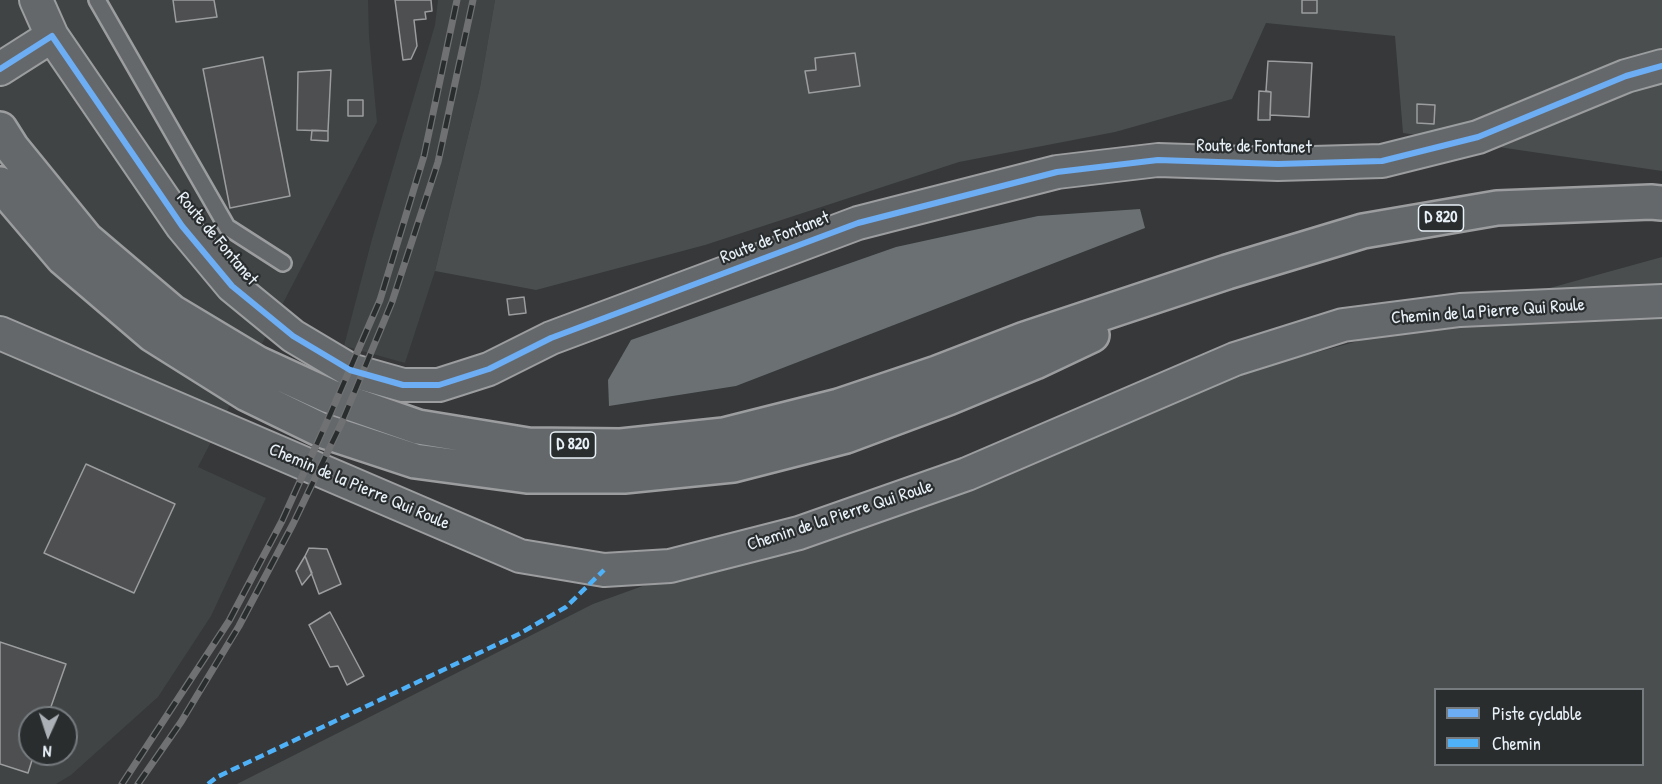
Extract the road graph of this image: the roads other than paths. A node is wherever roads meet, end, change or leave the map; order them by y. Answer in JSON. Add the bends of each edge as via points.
{"nodes":[{"id":1,"x":36,"y":0,"type":"edge"},
{"id":2,"x":97,"y":0,"type":"edge"},
{"id":3,"x":52,"y":36,"type":"junction"},
{"id":4,"x":1662,"y":66,"type":"edge"},
{"id":5,"x":0,"y":69,"type":"edge"},
{"id":6,"x":0,"y":129,"type":"edge"},
{"id":7,"x":0,"y":184,"type":"edge"},
{"id":8,"x":1662,"y":203,"type":"edge"},
{"id":9,"x":284,"y":262,"type":"dead end"},
{"id":10,"x":1227,"y":272,"type":"junction"},
{"id":11,"x":1662,"y":301,"type":"edge"},
{"id":12,"x":0,"y":333,"type":"edge"}],
"edges":[{"from":1,"to":3,"type":"street","name":"Route de Fontanet"},
{"from":2,"to":9,"type":"lane","via":[[227,227]]},
{"from":3,"to":4,"type":"street","name":"Route de Fontanet","via":[[182,226],[232,286],[293,336],[350,370],[403,385],[439,386],[489,369],[551,338],[858,223],[1057,172],[1158,160],[1278,164],[1382,161],[1478,137],[1626,76]]},
{"from":3,"to":5,"type":"street"},
{"from":6,"to":10,"type":"main road","number":"D 820","via":[[86,239],[172,312],[257,363],[329,396],[418,426],[528,445],[621,446],[723,435],[781,421],[938,373],[1024,339]]},
{"from":7,"to":10,"type":"main road","number":"D 820","via":[[63,258],[153,335],[247,394],[321,430],[415,461],[527,476],[624,476],[733,465],[846,436],[1035,362]]},
{"from":8,"to":10,"type":"main road","number":"D 820","via":[[1497,208],[1363,231]]},
{"from":11,"to":12,"type":"street","name":"Chemin de la Pierre Qui Roule","via":[[1460,310],[1342,325],[1234,359],[967,474],[799,533],[669,567],[604,570],[520,556]]}]}
